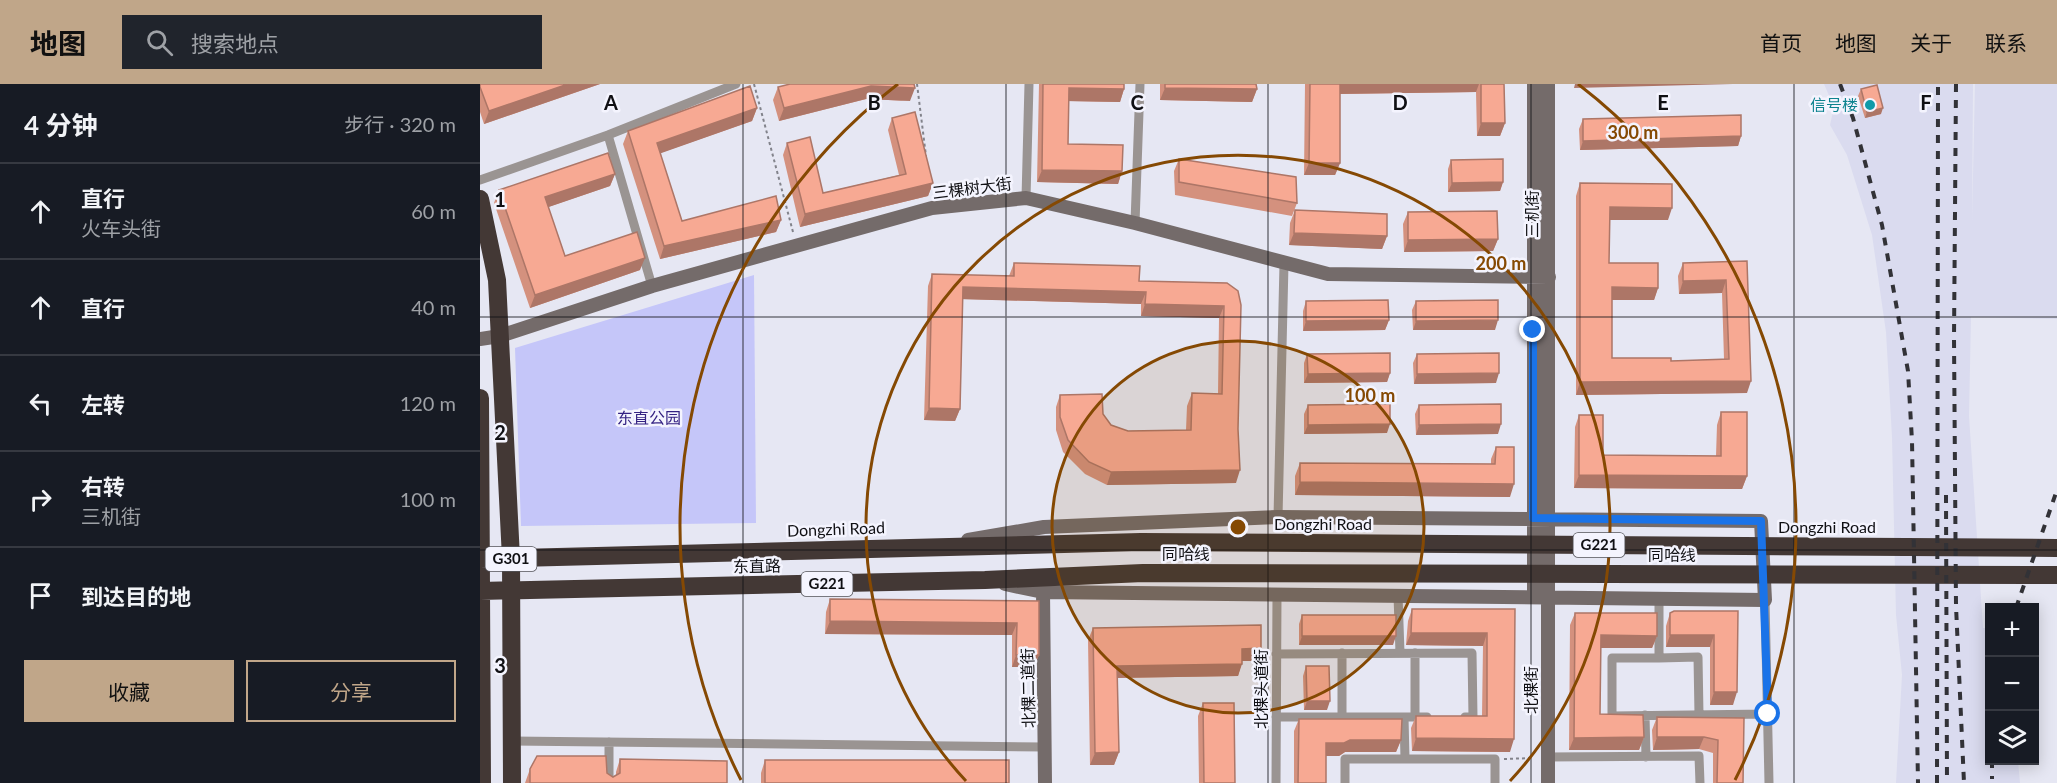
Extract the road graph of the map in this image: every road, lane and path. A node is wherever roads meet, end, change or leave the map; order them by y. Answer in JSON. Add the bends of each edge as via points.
{"nodes":[{"id":1,"x":736,"y":84,"type":"edge"},
{"id":2,"x":754,"y":84,"type":"edge"},
{"id":3,"x":917,"y":84,"type":"edge"},
{"id":4,"x":1029,"y":84,"type":"edge"},
{"id":5,"x":1140,"y":84,"type":"edge"},
{"id":6,"x":1534,"y":84,"type":"edge"},
{"id":7,"x":1548,"y":84,"type":"edge"},
{"id":8,"x":608,"y":135,"type":"junction"},
{"id":9,"x":926,"y":163,"type":"edge"},
{"id":10,"x":480,"y":180,"type":"edge"},
{"id":11,"x":1026,"y":198,"type":"junction"},
{"id":12,"x":480,"y":199,"type":"edge"},
{"id":13,"x":1135,"y":223,"type":"junction"},
{"id":14,"x":796,"y":246,"type":"junction"},
{"id":15,"x":1284,"y":264,"type":"junction"},
{"id":16,"x":482,"y":265,"type":"edge"},
{"id":17,"x":1533,"y":277,"type":"junction"},
{"id":18,"x":1549,"y":277,"type":"junction"},
{"id":19,"x":652,"y":286,"type":"junction"},
{"id":20,"x":500,"y":336,"type":"junction"},
{"id":21,"x":480,"y":339,"type":"edge"},
{"id":22,"x":480,"y":398,"type":"edge"},
{"id":23,"x":1278,"y":517,"type":"junction"},
{"id":24,"x":1533,"y":518,"type":"junction"},
{"id":25,"x":1548,"y":518,"type":"junction"},
{"id":26,"x":934,"y":546,"type":"junction"},
{"id":27,"x":2057,"y":548,"type":"edge"},
{"id":28,"x":511,"y":558,"type":"junction"},
{"id":29,"x":480,"y":559,"type":"edge"},
{"id":30,"x":1143,"y":573,"type":"joint"},
{"id":31,"x":2057,"y":575,"type":"edge"},
{"id":32,"x":985,"y":580,"type":"junction"},
{"id":33,"x":480,"y":591,"type":"edge"},
{"id":34,"x":512,"y":591,"type":"junction"},
{"id":35,"x":1043,"y":592,"type":"junction"},
{"id":36,"x":1277,"y":595,"type":"junction"},
{"id":37,"x":1398,"y":595,"type":"junction"},
{"id":38,"x":1541,"y":597,"type":"junction"},
{"id":39,"x":1659,"y":598,"type":"junction"},
{"id":40,"x":1765,"y":600,"type":"junction"},
{"id":41,"x":1342,"y":653,"type":"junction"},
{"id":42,"x":1400,"y":653,"type":"junction"},
{"id":43,"x":1415,"y":653,"type":"junction"},
{"id":44,"x":1276,"y":654,"type":"junction"},
{"id":45,"x":1659,"y":658,"type":"junction"},
{"id":46,"x":1768,"y":714,"type":"junction"},
{"id":47,"x":1645,"y":715,"type":"junction"},
{"id":48,"x":1699,"y":715,"type":"junction"},
{"id":49,"x":1276,"y":717,"type":"junction"},
{"id":50,"x":1342,"y":717,"type":"junction"},
{"id":51,"x":1404,"y":717,"type":"junction"},
{"id":52,"x":1415,"y":717,"type":"junction"},
{"id":53,"x":1438,"y":717,"type":"edge"},
{"id":54,"x":1450,"y":717,"type":"edge"},
{"id":55,"x":512,"y":741,"type":"junction"},
{"id":56,"x":609,"y":742,"type":"junction"},
{"id":57,"x":1045,"y":747,"type":"junction"},
{"id":58,"x":1547,"y":757,"type":"junction"},
{"id":59,"x":1646,"y":757,"type":"junction"},
{"id":60,"x":1405,"y":759,"type":"junction"},
{"id":61,"x":1495,"y":759,"type":"junction"},
{"id":62,"x":482,"y":783,"type":"edge"},
{"id":63,"x":512,"y":783,"type":"edge"},
{"id":64,"x":609,"y":783,"type":"edge"},
{"id":65,"x":1045,"y":783,"type":"edge"},
{"id":66,"x":1276,"y":783,"type":"edge"},
{"id":67,"x":1345,"y":783,"type":"edge"},
{"id":68,"x":1495,"y":783,"type":"edge"},
{"id":69,"x":1548,"y":783,"type":"edge"},
{"id":70,"x":1700,"y":783,"type":"edge"},
{"id":71,"x":1768,"y":783,"type":"edge"}],
"edges":[{"from":1,"to":8,"type":"street"},
{"from":2,"to":14,"type":"path"},
{"from":3,"to":9,"type":"path"},
{"from":4,"to":11,"type":"street"},
{"from":5,"to":13,"type":"street"},
{"from":6,"to":17,"type":"main road","name":"三机街"},
{"from":7,"to":18,"type":"main road","name":"三机街"},
{"from":8,"to":10,"type":"street"},
{"from":8,"to":19,"type":"street"},
{"from":11,"to":13,"type":"main road","name":"三棵树大街"},
{"from":11,"to":14,"type":"main road","name":"三棵树大街","via":[[932,208]]},
{"from":12,"to":20,"type":"highway","number":"G301","via":[[497,280]]},
{"from":13,"to":15,"type":"main road","name":"三棵树大街"},
{"from":14,"to":19,"type":"main road","name":"三棵树大街"},
{"from":15,"to":17,"type":"main road","name":"三棵树大街","via":[[1328,274]]},
{"from":15,"to":23,"type":"street"},
{"from":16,"to":20,"type":"highway"},
{"from":17,"to":18,"type":"main road","name":"三棵树大街"},
{"from":17,"to":24,"type":"main road","name":"三机街"},
{"from":18,"to":25,"type":"main road","name":"三机街"},
{"from":19,"to":20,"type":"main road","name":"三棵树大街"},
{"from":20,"to":21,"type":"main road","name":"三棵树大街"},
{"from":20,"to":28,"type":"highway","number":"G301"},
{"from":22,"to":62,"type":"highway"},
{"from":23,"to":24,"type":"main road"},
{"from":23,"to":26,"type":"main road","via":[[1044,527]]},
{"from":24,"to":25,"type":"main road"},
{"from":24,"to":38,"type":"main road","name":"三机街"},
{"from":25,"to":38,"type":"main road","name":"三机街"},
{"from":25,"to":40,"type":"main road","via":[[1761,521]]},
{"from":26,"to":27,"type":"highway","name":"Dongzhi Road","number":"G221","via":[[1141,542]]},
{"from":26,"to":28,"type":"highway","name":"Dongzhi Road","number":"G221"},
{"from":28,"to":29,"type":"highway","name":"Dongzhi Road","number":"G221"},
{"from":28,"to":34,"type":"highway","number":"G301"},
{"from":30,"to":31,"type":"highway","name":"同哈线","number":"G221"},
{"from":30,"to":32,"type":"highway","name":"东直路","number":"G221"},
{"from":32,"to":34,"type":"highway","name":"东直路","number":"G221"},
{"from":32,"to":35,"type":"main road"},
{"from":33,"to":34,"type":"highway","name":"东直路","number":"G221"},
{"from":34,"to":55,"type":"highway","number":"G301"},
{"from":35,"to":36,"type":"main road"},
{"from":35,"to":57,"type":"main road","name":"北棵二道街"},
{"from":36,"to":37,"type":"main road"},
{"from":36,"to":44,"type":"street","name":"北棵头道街"},
{"from":37,"to":38,"type":"main road"},
{"from":37,"to":42,"type":"street"},
{"from":38,"to":39,"type":"main road"},
{"from":38,"to":58,"type":"main road","name":"北棵街"},
{"from":39,"to":40,"type":"main road"},
{"from":39,"to":45,"type":"street"},
{"from":40,"to":46,"type":"street"},
{"from":41,"to":42,"type":"street"},
{"from":41,"to":44,"type":"street"},
{"from":41,"to":50,"type":"street"},
{"from":42,"to":43,"type":"street"},
{"from":43,"to":52,"type":"street"},
{"from":43,"to":54,"type":"street","via":[[1472,653],[1473,717]]},
{"from":44,"to":49,"type":"street","name":"北棵头道街"},
{"from":45,"to":47,"type":"street","via":[[1612,658],[1612,716]]},
{"from":45,"to":48,"type":"street","via":[[1698,657]]},
{"from":46,"to":48,"type":"street"},
{"from":46,"to":71,"type":"street"},
{"from":47,"to":48,"type":"street"},
{"from":47,"to":59,"type":"street"},
{"from":49,"to":50,"type":"street"},
{"from":49,"to":66,"type":"street","name":"北棵头道街"},
{"from":50,"to":51,"type":"street"},
{"from":51,"to":52,"type":"street"},
{"from":51,"to":60,"type":"street"},
{"from":52,"to":53,"type":"street"},
{"from":55,"to":56,"type":"street"},
{"from":55,"to":63,"type":"highway","number":"G301"},
{"from":56,"to":57,"type":"street"},
{"from":56,"to":64,"type":"street"},
{"from":57,"to":65,"type":"main road","name":"北棵二道街"},
{"from":58,"to":59,"type":"street"},
{"from":58,"to":61,"type":"path"},
{"from":58,"to":69,"type":"main road","name":"北棵街"},
{"from":59,"to":70,"type":"street","via":[[1699,756]]},
{"from":60,"to":61,"type":"street"},
{"from":60,"to":67,"type":"street","via":[[1345,759]]},
{"from":61,"to":68,"type":"street"}]}
